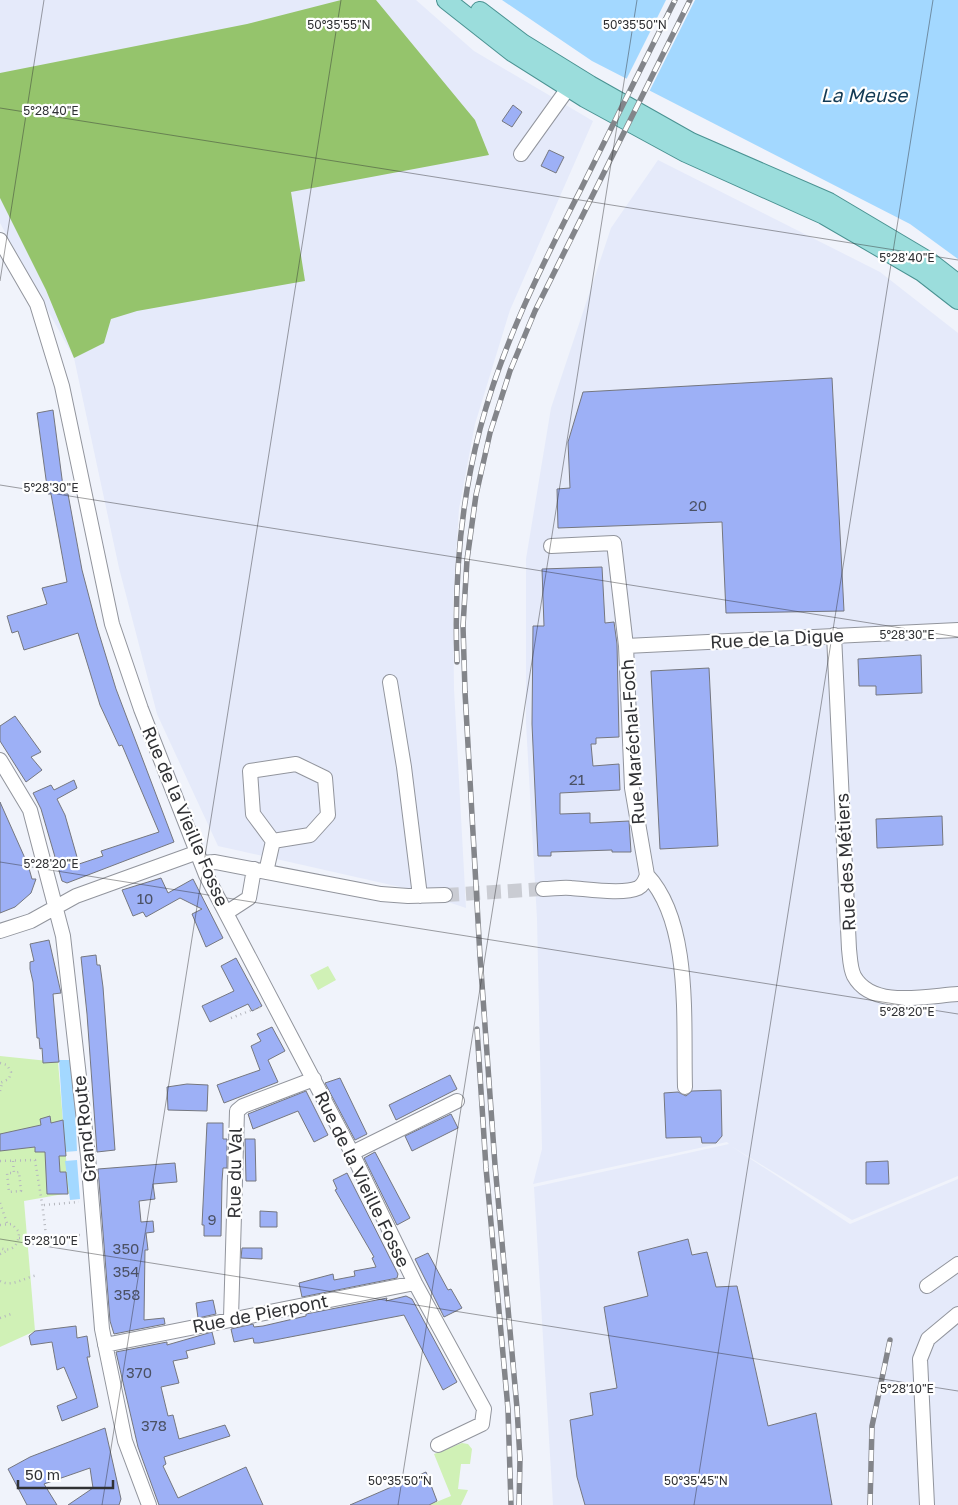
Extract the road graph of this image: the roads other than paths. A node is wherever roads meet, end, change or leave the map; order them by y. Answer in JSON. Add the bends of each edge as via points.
{"nodes":[{"id":1,"x":446,"y":0,"type":"edge"},
{"id":2,"x":465,"y":0,"type":"edge"},
{"id":3,"x":572,"y":82,"type":"junction"},
{"id":4,"x":521,"y":154,"type":"dead end"},
{"id":5,"x":0,"y":240,"type":"edge"},
{"id":6,"x":958,"y":284,"type":"edge"},
{"id":7,"x":958,"y":300,"type":"edge"},
{"id":8,"x":551,"y":546,"type":"dead end"},
{"id":9,"x":958,"y":630,"type":"edge"},
{"id":10,"x":834,"y":635,"type":"junction"},
{"id":11,"x":626,"y":646,"type":"junction"},
{"id":12,"x":390,"y":682,"type":"dead end"},
{"id":13,"x":0,"y":760,"type":"edge"},
{"id":14,"x":273,"y":841,"type":"junction"},
{"id":15,"x":200,"y":858,"type":"junction"},
{"id":16,"x":260,"y":870,"type":"junction"},
{"id":17,"x":646,"y":875,"type":"junction"},
{"id":18,"x":543,"y":889,"type":"tunnel mouth"},
{"id":19,"x":445,"y":895,"type":"tunnel mouth"},
{"id":20,"x":420,"y":896,"type":"junction"},
{"id":21,"x":54,"y":907,"type":"junction"},
{"id":22,"x":226,"y":913,"type":"junction"},
{"id":23,"x":0,"y":932,"type":"edge"},
{"id":24,"x":958,"y":994,"type":"edge"},
{"id":25,"x":314,"y":1079,"type":"junction"},
{"id":26,"x":685,"y":1087,"type":"dead end"},
{"id":27,"x":457,"y":1101,"type":"dead end"},
{"id":28,"x":352,"y":1153,"type":"junction"},
{"id":29,"x":958,"y":1264,"type":"edge"},
{"id":30,"x":415,"y":1284,"type":"junction"},
{"id":31,"x":927,"y":1286,"type":"dead end"},
{"id":32,"x":958,"y":1314,"type":"edge"},
{"id":33,"x":231,"y":1318,"type":"junction"},
{"id":34,"x":105,"y":1344,"type":"junction"},
{"id":35,"x":438,"y":1445,"type":"dead end"},
{"id":36,"x":146,"y":1504,"type":"edge"},
{"id":37,"x":927,"y":1505,"type":"edge"}],
"edges":[{"from":1,"to":3,"type":"main road","via":[[512,52]]},
{"from":2,"to":3,"type":"main road"},
{"from":3,"to":4,"type":"street"},
{"from":3,"to":6,"type":"main road","via":[[691,142],[828,202],[930,262]]},
{"from":3,"to":7,"type":"main road","via":[[686,153],[824,215],[922,272]]},
{"from":5,"to":15,"type":"street","name":"Rue de la Vieille Fosse","via":[[37,304],[62,386],[112,624],[141,709]]},
{"from":8,"to":11,"type":"street","name":"Rue Maréchal-Foch","via":[[614,543]]},
{"from":9,"to":10,"type":"street","name":"Rue de la Digue"},
{"from":10,"to":11,"type":"street","name":"Rue de la Digue"},
{"from":10,"to":24,"type":"street","name":"Rue des Métiers","via":[[852,974],[869,992],[883,997]]},
{"from":11,"to":17,"type":"street","name":"Rue Maréchal-Foch","via":[[632,788]]},
{"from":12,"to":20,"type":"street"},
{"from":13,"to":21,"type":"street","name":"Grand'Route","via":[[30,810]]},
{"from":14,"to":14,"type":"street","via":[[253,814],[250,771],[296,764],[325,778],[328,815],[310,835]]},
{"from":14,"to":16,"type":"street"},
{"from":15,"to":16,"type":"street"},
{"from":15,"to":21,"type":"street","via":[[76,896]]},
{"from":15,"to":22,"type":"street","name":"Rue de la Vieille Fosse"},
{"from":16,"to":20,"type":"street","via":[[381,894]]},
{"from":16,"to":22,"type":"street","via":[[249,898]]},
{"from":17,"to":18,"type":"street","via":[[638,888],[596,891]]},
{"from":17,"to":26,"type":"street","via":[[658,887],[672,919],[680,954]]},
{"from":19,"to":20,"type":"street"},
{"from":21,"to":23,"type":"street","via":[[31,922]]},
{"from":21,"to":34,"type":"street","name":"Grand'Route","via":[[63,936]]},
{"from":22,"to":25,"type":"street","name":"Rue de la Vieille Fosse"},
{"from":25,"to":28,"type":"street","name":"Rue de la Vieille Fosse"},
{"from":25,"to":33,"type":"street","name":"Rue du Val","via":[[237,1111]]},
{"from":27,"to":28,"type":"street"},
{"from":28,"to":30,"type":"street","name":"Rue de la Vieille Fosse"},
{"from":29,"to":31,"type":"street"},
{"from":30,"to":33,"type":"street","name":"Rue de Pierpont"},
{"from":30,"to":35,"type":"street","name":"Rue de la Vieille Fosse","via":[[484,1409],[482,1424]]},
{"from":32,"to":37,"type":"street","via":[[928,1340],[920,1360]]},
{"from":33,"to":34,"type":"street","name":"Rue de Pierpont"},
{"from":34,"to":36,"type":"street","name":"Grand'Route","via":[[125,1441]]}]}
